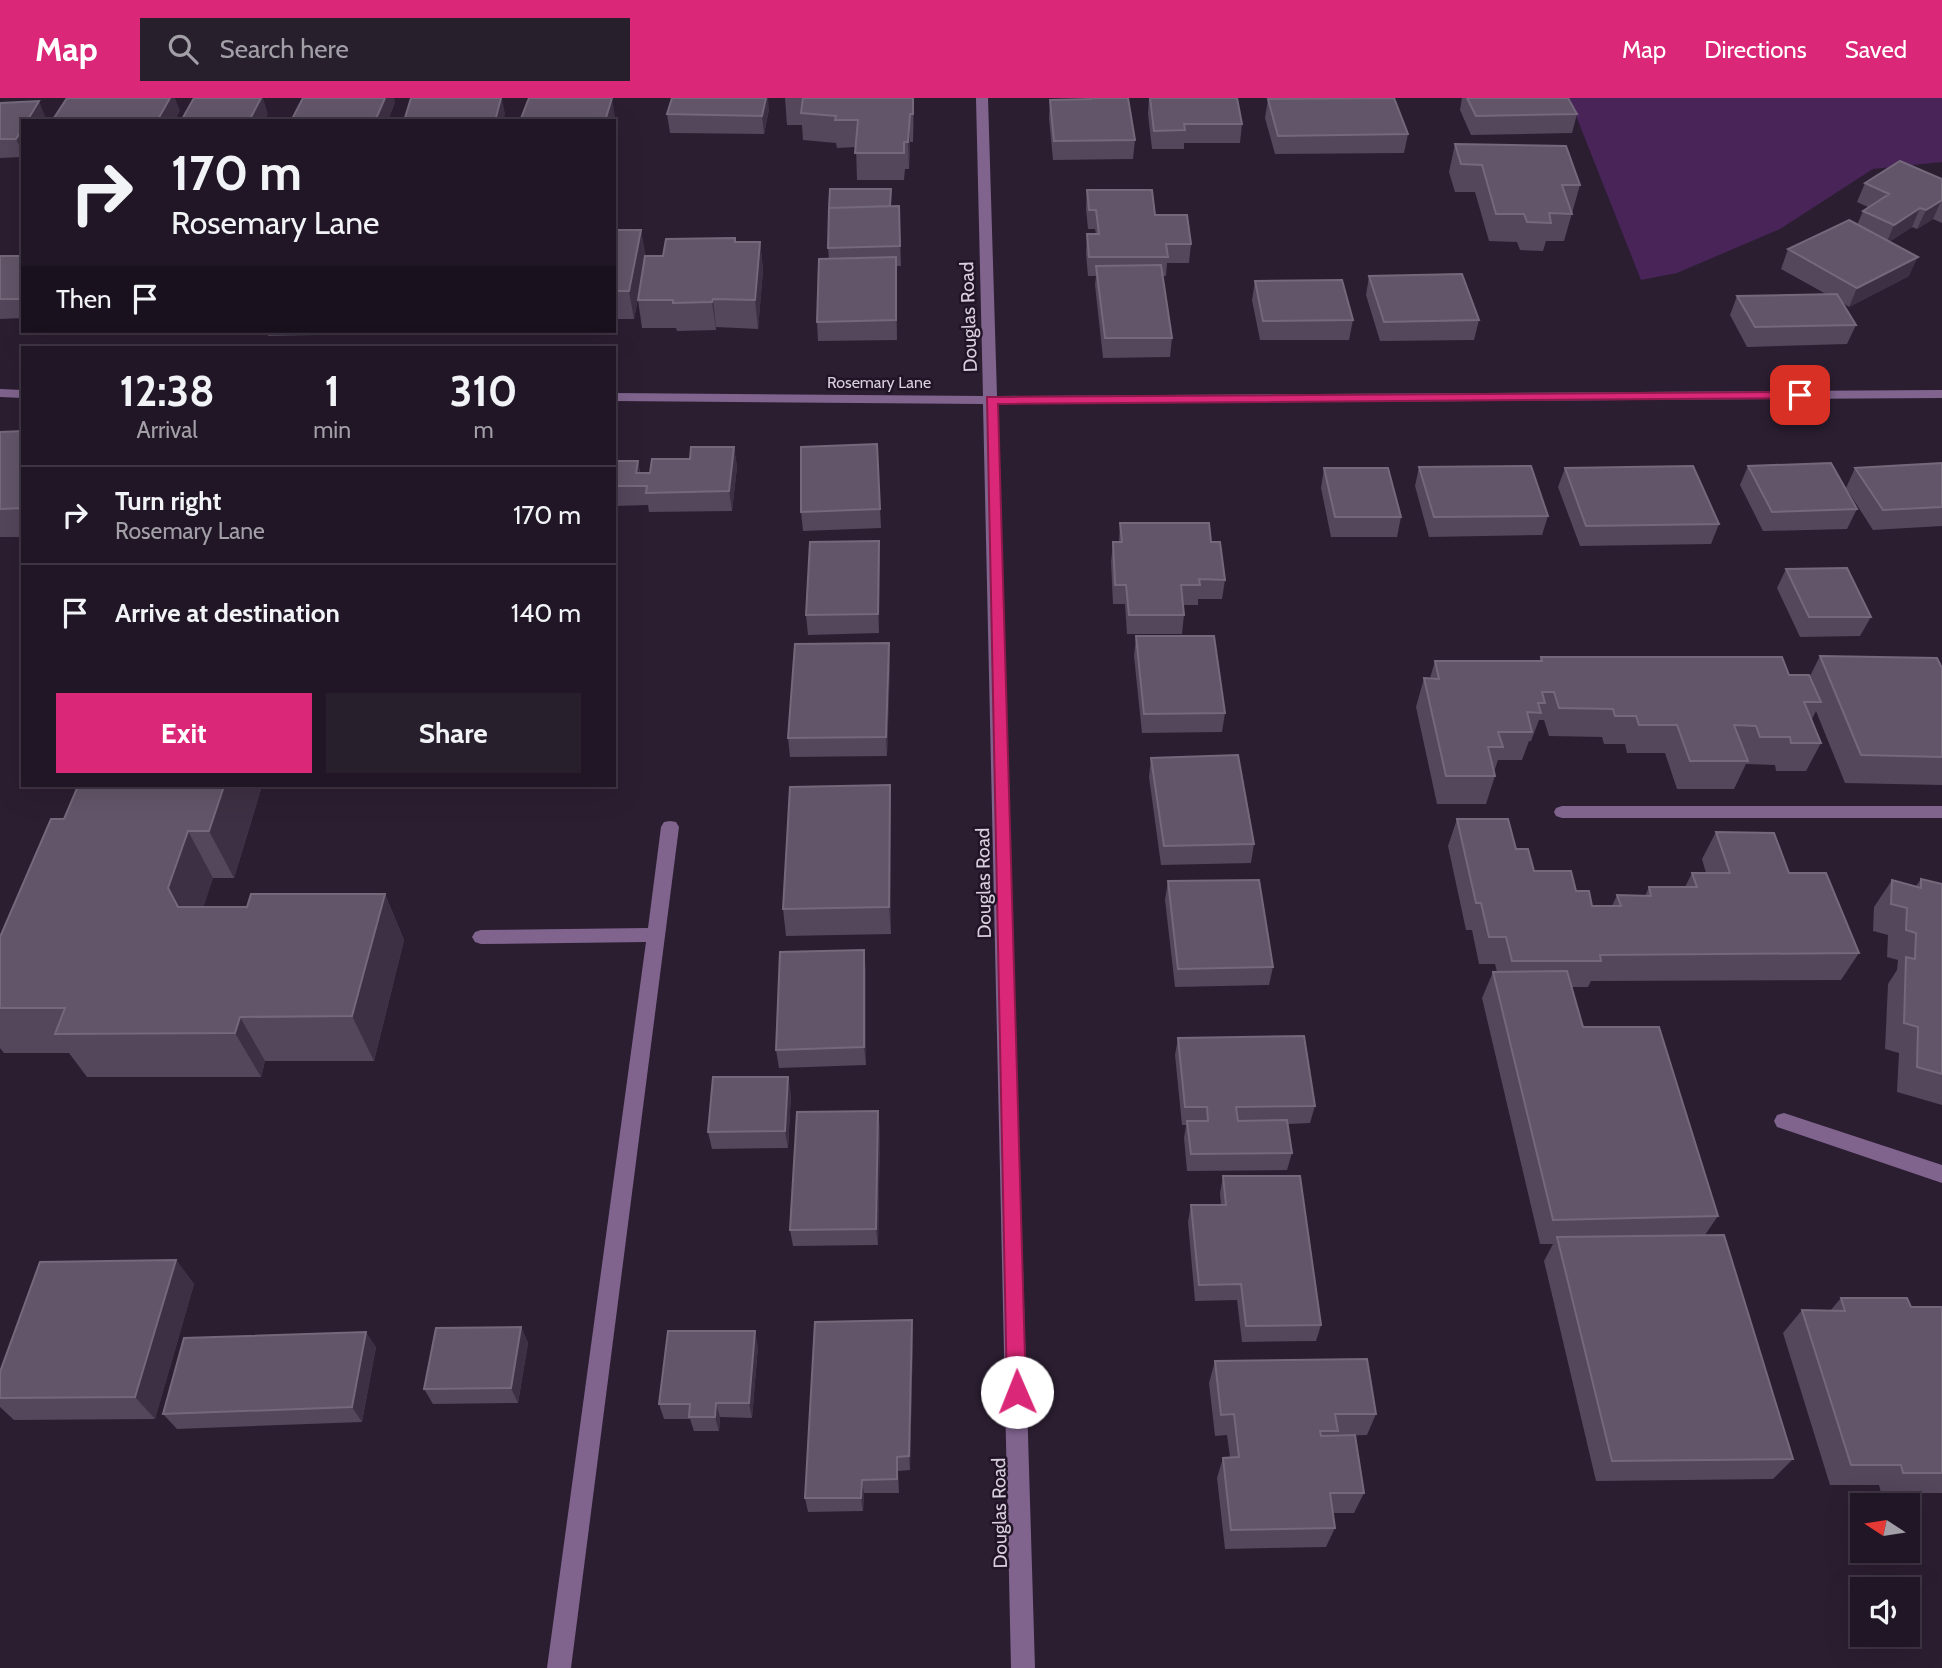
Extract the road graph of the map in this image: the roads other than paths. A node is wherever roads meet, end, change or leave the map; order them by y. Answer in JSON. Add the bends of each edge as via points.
{"nodes":[{"id":1,"x":982,"y":98,"type":"edge"},
{"id":2,"x":0,"y":393,"type":"edge"},
{"id":3,"x":21,"y":394,"type":"edge"},
{"id":4,"x":1942,"y":394,"type":"edge"},
{"id":5,"x":616,"y":397,"type":"edge"},
{"id":6,"x":992,"y":400,"type":"junction"},
{"id":7,"x":1562,"y":812,"type":"dead end"},
{"id":8,"x":1942,"y":812,"type":"edge"},
{"id":9,"x":670,"y":827,"type":"dead end"},
{"id":10,"x":656,"y":935,"type":"junction"},
{"id":11,"x":481,"y":937,"type":"dead end"},
{"id":12,"x":1784,"y":1121,"type":"dead end"},
{"id":13,"x":1942,"y":1174,"type":"edge"},
{"id":14,"x":559,"y":1668,"type":"edge"},
{"id":15,"x":1023,"y":1668,"type":"edge"}],
"edges":[{"from":1,"to":6,"type":"street","name":"Douglas Road"},
{"from":2,"to":3,"type":"street"},
{"from":4,"to":6,"type":"street","name":"Rosemary Lane"},
{"from":5,"to":6,"type":"street","name":"Rosemary Lane"},
{"from":6,"to":15,"type":"street","name":"Douglas Road"},
{"from":7,"to":8,"type":"street"},
{"from":9,"to":10,"type":"street"},
{"from":10,"to":11,"type":"street"},
{"from":10,"to":14,"type":"street"},
{"from":12,"to":13,"type":"street"}]}
